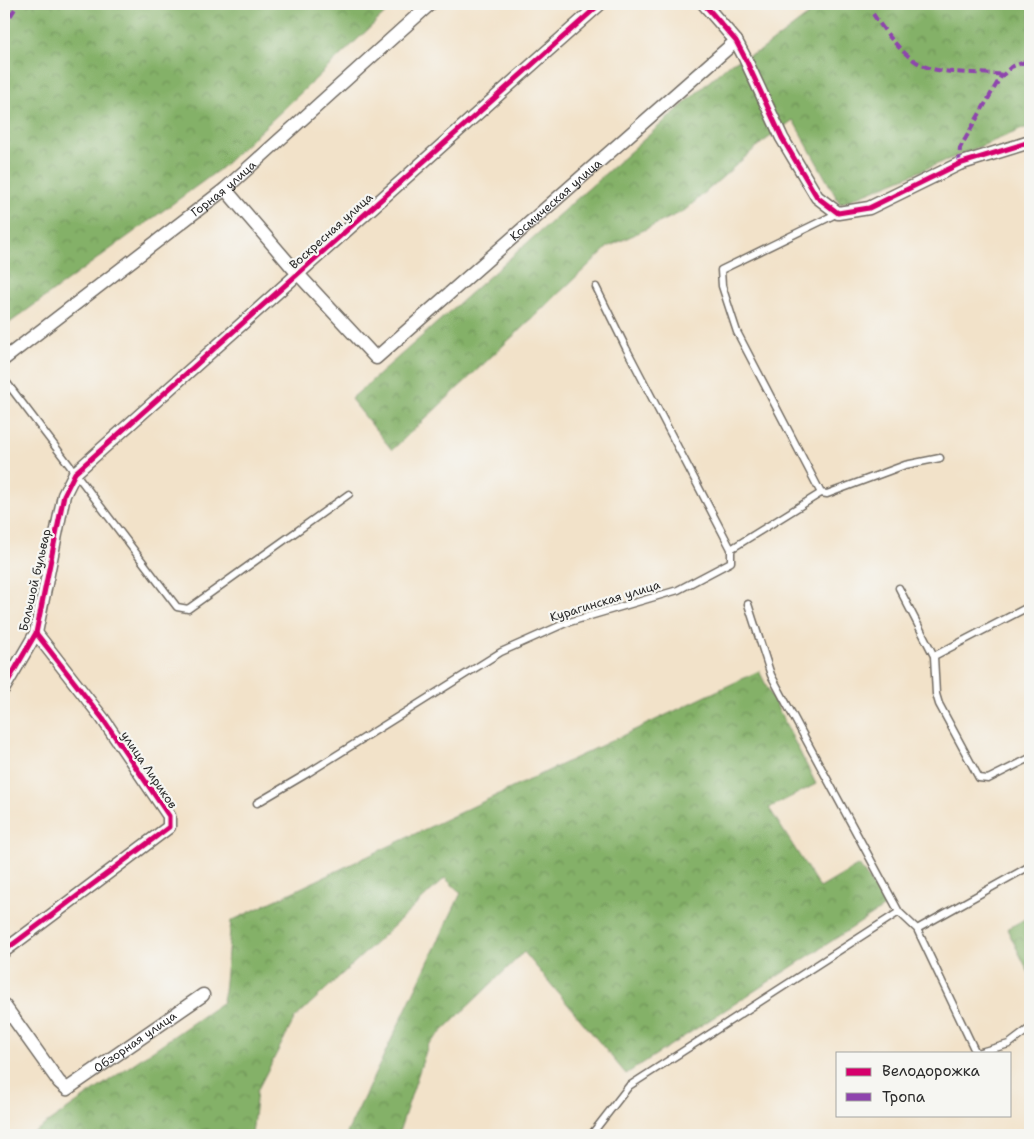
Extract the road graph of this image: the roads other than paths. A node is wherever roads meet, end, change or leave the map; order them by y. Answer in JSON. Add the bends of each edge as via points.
{"nodes":[{"id":1,"x":430,"y":4,"type":"edge"},
{"id":2,"x":600,"y":4,"type":"edge"},
{"id":3,"x":704,"y":4,"type":"edge"},
{"id":4,"x":736,"y":41,"type":"junction"},
{"id":5,"x":1030,"y":142,"type":"edge"},
{"id":6,"x":225,"y":189,"type":"junction"},
{"id":7,"x":838,"y":213,"type":"junction"},
{"id":8,"x":298,"y":274,"type":"junction"},
{"id":9,"x":596,"y":286,"type":"dead end"},
{"id":10,"x":4,"y":359,"type":"edge"},
{"id":11,"x":4,"y":378,"type":"edge"},
{"id":12,"x":940,"y":458,"type":"dead end"},
{"id":13,"x":75,"y":473,"type":"junction"},
{"id":14,"x":821,"y":493,"type":"junction"},
{"id":15,"x":349,"y":494,"type":"dead end"},
{"id":16,"x":731,"y":549,"type":"junction"},
{"id":17,"x":899,"y":588,"type":"dead end"},
{"id":18,"x":748,"y":604,"type":"dead end"},
{"id":19,"x":1030,"y":606,"type":"edge"},
{"id":20,"x":36,"y":633,"type":"junction"},
{"id":21,"x":934,"y":656,"type":"junction"},
{"id":22,"x":4,"y":688,"type":"edge"},
{"id":23,"x":1030,"y":758,"type":"edge"},
{"id":24,"x":257,"y":803,"type":"dead end"},
{"id":25,"x":1030,"y":866,"type":"edge"},
{"id":26,"x":899,"y":912,"type":"junction"},
{"id":27,"x":917,"y":930,"type":"junction"},
{"id":28,"x":4,"y":951,"type":"edge"},
{"id":29,"x":203,"y":995,"type":"dead end"},
{"id":30,"x":4,"y":1005,"type":"edge"},
{"id":31,"x":1030,"y":1028,"type":"edge"},
{"id":32,"x":976,"y":1052,"type":"edge"},
{"id":33,"x":980,"y":1052,"type":"edge"},
{"id":34,"x":590,"y":1135,"type":"edge"}],
"edges":[{"from":1,"to":6,"type":"street","name":"Горная улица"},
{"from":2,"to":8,"type":"street","name":"Воскресная улица"},
{"from":3,"to":4,"type":"street"},
{"from":4,"to":7,"type":"street","via":[[782,138],[817,197]]},
{"from":4,"to":8,"type":"street","name":"Космическая улица","via":[[376,358]]},
{"from":5,"to":7,"type":"street","via":[[959,164],[869,208]]},
{"from":6,"to":8,"type":"street"},
{"from":6,"to":10,"type":"street","name":"Горная улица"},
{"from":7,"to":14,"type":"lane","via":[[721,270],[722,286],[737,332]]},
{"from":8,"to":13,"type":"street","name":"Воскресная улица"},
{"from":9,"to":16,"type":"lane"},
{"from":11,"to":13,"type":"lane"},
{"from":12,"to":14,"type":"lane","name":"Курагинская улица","via":[[905,465],[827,494]]},
{"from":13,"to":15,"type":"lane","via":[[177,607],[188,609]]},
{"from":13,"to":20,"type":"street","name":"Большой бульвар","via":[[64,495]]},
{"from":14,"to":16,"type":"lane","name":"Курагинская улица"},
{"from":16,"to":24,"type":"lane","name":"Курагинская улица","via":[[731,562],[678,590],[566,623],[501,652]]},
{"from":17,"to":21,"type":"lane"},
{"from":18,"to":26,"type":"lane","via":[[771,675]]},
{"from":19,"to":21,"type":"lane"},
{"from":20,"to":22,"type":"street","name":"Большой бульвар"},
{"from":20,"to":28,"type":"street","name":"улица Лириков","via":[[102,719],[171,822],[169,827]]},
{"from":21,"to":23,"type":"lane","via":[[939,704],[979,778],[988,780]]},
{"from":25,"to":27,"type":"lane"},
{"from":26,"to":27,"type":"lane"},
{"from":26,"to":34,"type":"lane","via":[[629,1086]]},
{"from":27,"to":32,"type":"lane"},
{"from":29,"to":30,"type":"street","name":"Обзорная улица","via":[[67,1089]]},
{"from":31,"to":33,"type":"lane","via":[[1010,1044]]}]}
